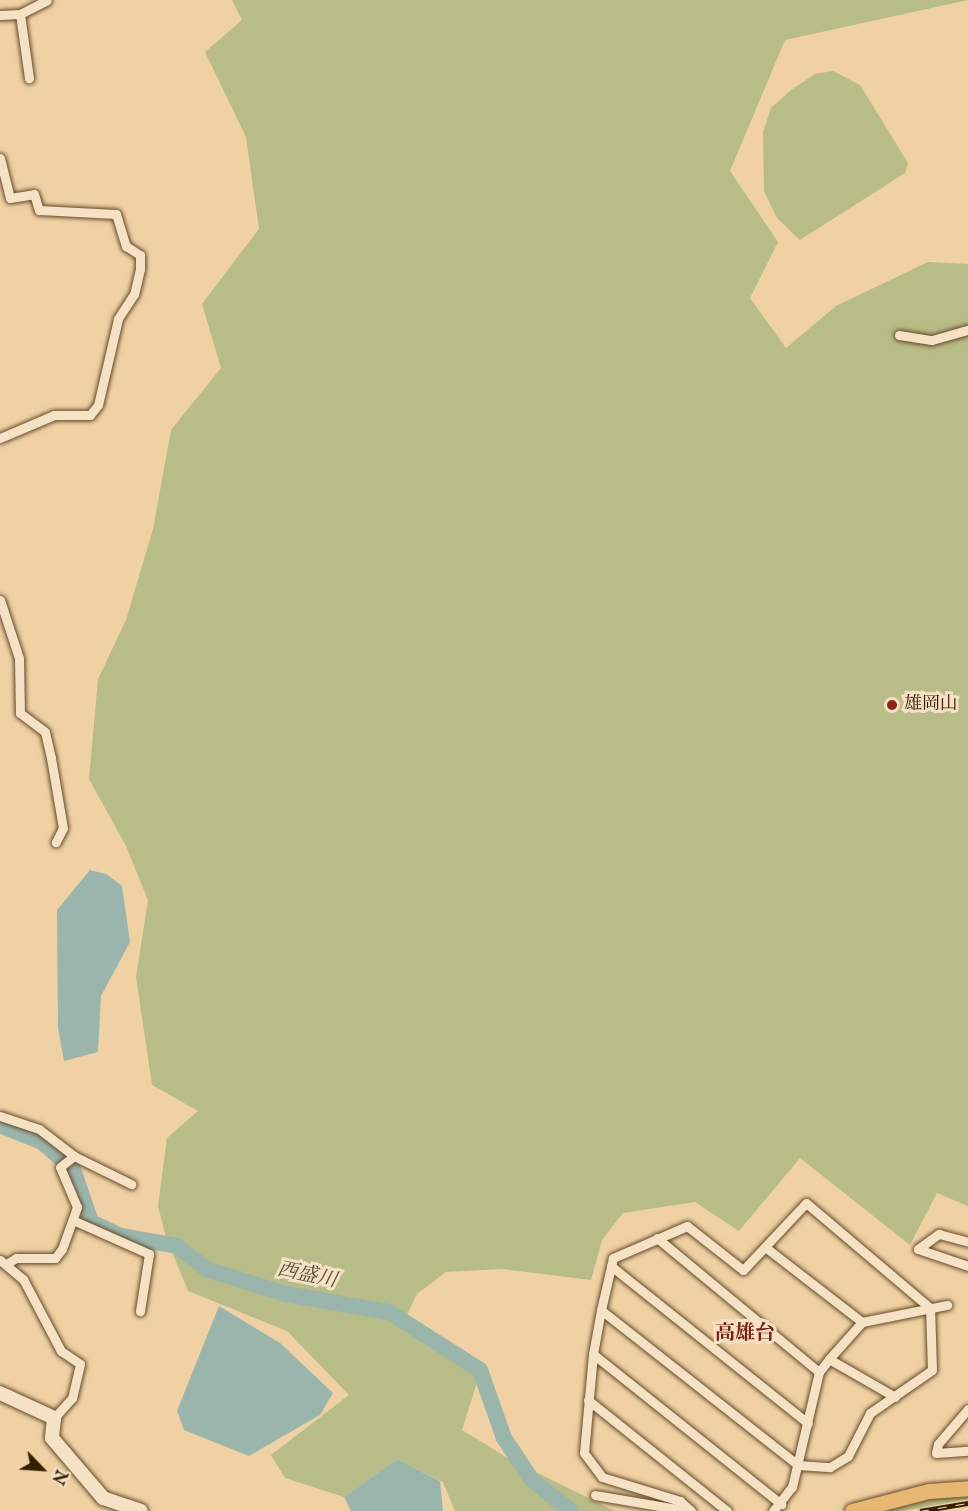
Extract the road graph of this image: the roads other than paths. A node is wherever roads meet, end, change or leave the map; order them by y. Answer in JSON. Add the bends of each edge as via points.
{"nodes":[{"id":1,"x":47,"y":0,"type":"edge"},
{"id":2,"x":20,"y":14,"type":"junction"},
{"id":3,"x":0,"y":15,"type":"edge"},
{"id":4,"x":29,"y":78,"type":"dead end"},
{"id":5,"x":0,"y":158,"type":"edge"},
{"id":6,"x":968,"y":330,"type":"edge"},
{"id":7,"x":899,"y":335,"type":"dead end"},
{"id":8,"x":0,"y":438,"type":"edge"},
{"id":9,"x":0,"y":600,"type":"edge"},
{"id":10,"x":56,"y":842,"type":"dead end"},
{"id":11,"x":0,"y":1116,"type":"edge"},
{"id":12,"x":74,"y":1156,"type":"junction"},
{"id":13,"x":131,"y":1184,"type":"dead end"},
{"id":14,"x":75,"y":1221,"type":"junction"},
{"id":15,"x":657,"y":1238,"type":"junction"},
{"id":16,"x":968,"y":1242,"type":"edge"},
{"id":17,"x":765,"y":1247,"type":"junction"},
{"id":18,"x":4,"y":1262,"type":"edge"},
{"id":19,"x":611,"y":1266,"type":"junction"},
{"id":20,"x":968,"y":1266,"type":"edge"},
{"id":21,"x":947,"y":1305,"type":"dead end"},
{"id":22,"x":930,"y":1308,"type":"junction"},
{"id":23,"x":602,"y":1310,"type":"junction"},
{"id":24,"x":140,"y":1311,"type":"dead end"},
{"id":25,"x":862,"y":1322,"type":"junction"},
{"id":26,"x":593,"y":1354,"type":"junction"},
{"id":27,"x":829,"y":1359,"type":"junction"},
{"id":28,"x":819,"y":1372,"type":"junction"},
{"id":29,"x":0,"y":1393,"type":"edge"},
{"id":30,"x":895,"y":1397,"type":"junction"},
{"id":31,"x":588,"y":1400,"type":"junction"},
{"id":32,"x":968,"y":1408,"type":"edge"},
{"id":33,"x":54,"y":1418,"type":"junction"},
{"id":34,"x":963,"y":1422,"type":"edge"},
{"id":35,"x":808,"y":1423,"type":"junction"},
{"id":36,"x":968,"y":1451,"type":"edge"},
{"id":37,"x":798,"y":1465,"type":"junction"},
{"id":38,"x":968,"y":1488,"type":"edge"},
{"id":39,"x":595,"y":1495,"type":"dead end"},
{"id":40,"x":781,"y":1504,"type":"junction"},
{"id":41,"x":141,"y":1511,"type":"edge"},
{"id":42,"x":690,"y":1511,"type":"edge"},
{"id":43,"x":727,"y":1511,"type":"edge"},
{"id":44,"x":773,"y":1511,"type":"edge"},
{"id":45,"x":852,"y":1511,"type":"edge"}],
"edges":[{"from":1,"to":2,"type":"street"},
{"from":2,"to":3,"type":"street"},
{"from":2,"to":4,"type":"street"},
{"from":5,"to":8,"type":"street","via":[[10,198],[34,194],[39,210],[116,214],[126,246],[140,255],[134,294],[118,320],[98,405],[90,415],[54,415]]},
{"from":6,"to":7,"type":"street","via":[[932,340]]},
{"from":9,"to":10,"type":"street","via":[[19,658],[20,713],[45,732],[63,828]]},
{"from":11,"to":12,"type":"street","via":[[39,1129]]},
{"from":12,"to":13,"type":"street"},
{"from":12,"to":14,"type":"street","via":[[60,1167],[77,1207]]},
{"from":14,"to":18,"type":"street","via":[[55,1258],[16,1258]]},
{"from":14,"to":24,"type":"street","via":[[149,1254]]},
{"from":15,"to":17,"type":"street","via":[[687,1226],[743,1270]]},
{"from":15,"to":19,"type":"street","via":[[613,1258]]},
{"from":15,"to":28,"type":"street"},
{"from":16,"to":20,"type":"street","via":[[939,1234],[918,1249]]},
{"from":17,"to":22,"type":"street","via":[[806,1203]]},
{"from":17,"to":25,"type":"street"},
{"from":18,"to":33,"type":"street","via":[[23,1280],[62,1351],[80,1364],[72,1398]]},
{"from":19,"to":23,"type":"street"},
{"from":19,"to":35,"type":"street"},
{"from":21,"to":22,"type":"street"},
{"from":22,"to":25,"type":"street"},
{"from":22,"to":30,"type":"street","via":[[932,1370]]},
{"from":23,"to":26,"type":"street"},
{"from":23,"to":37,"type":"street"},
{"from":25,"to":27,"type":"street"},
{"from":26,"to":31,"type":"street"},
{"from":26,"to":40,"type":"street"},
{"from":27,"to":28,"type":"street"},
{"from":27,"to":30,"type":"street"},
{"from":28,"to":35,"type":"street"},
{"from":29,"to":33,"type":"main road"},
{"from":30,"to":37,"type":"street","via":[[870,1413],[848,1456],[838,1465]]},
{"from":31,"to":42,"type":"street","via":[[584,1454],[590,1465],[603,1477],[680,1501]]},
{"from":31,"to":43,"type":"street"},
{"from":32,"to":34,"type":"street"},
{"from":33,"to":41,"type":"main road","via":[[52,1438],[103,1498]]},
{"from":34,"to":36,"type":"street","via":[[938,1444],[936,1453]]},
{"from":35,"to":37,"type":"street"},
{"from":37,"to":40,"type":"street"},
{"from":38,"to":45,"type":"main road","via":[[929,1491]]},
{"from":39,"to":42,"type":"street"},
{"from":40,"to":44,"type":"street"}]}
